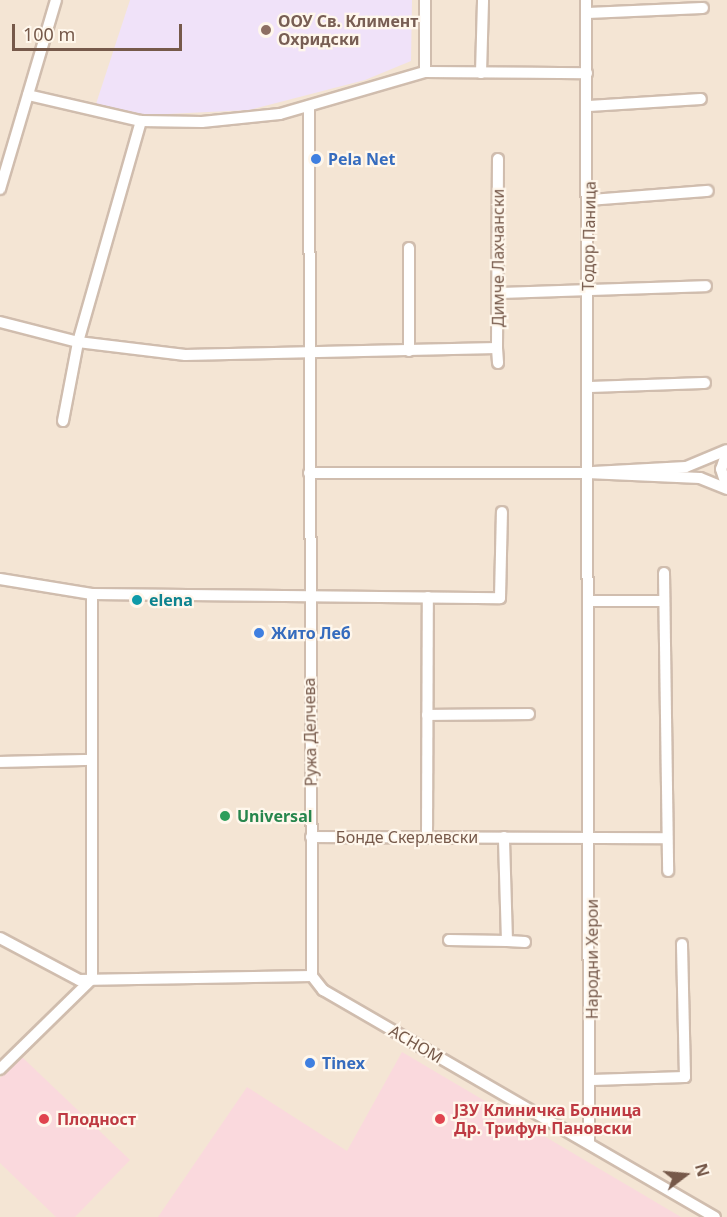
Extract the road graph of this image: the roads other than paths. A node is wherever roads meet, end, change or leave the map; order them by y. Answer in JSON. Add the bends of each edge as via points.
{"nodes":[{"id":1,"x":57,"y":0,"type":"edge"},
{"id":2,"x":425,"y":0,"type":"edge"},
{"id":3,"x":483,"y":0,"type":"edge"},
{"id":4,"x":586,"y":0,"type":"edge"},
{"id":5,"x":703,"y":8,"type":"dead end"},
{"id":6,"x":587,"y":13,"type":"junction"},
{"id":7,"x":425,"y":72,"type":"junction"},
{"id":8,"x":481,"y":73,"type":"junction"},
{"id":9,"x":586,"y":73,"type":"junction"},
{"id":10,"x":28,"y":95,"type":"junction"},
{"id":11,"x":701,"y":99,"type":"dead end"},
{"id":12,"x":309,"y":106,"type":"junction"},
{"id":13,"x":589,"y":106,"type":"junction"},
{"id":14,"x":141,"y":121,"type":"junction"},
{"id":15,"x":498,"y":159,"type":"dead end"},
{"id":16,"x":0,"y":189,"type":"edge"},
{"id":17,"x":708,"y":191,"type":"dead end"},
{"id":18,"x":590,"y":200,"type":"junction"},
{"id":19,"x":410,"y":248,"type":"dead end"},
{"id":20,"x":706,"y":286,"type":"dead end"},
{"id":21,"x":588,"y":292,"type":"junction"},
{"id":22,"x":498,"y":293,"type":"junction"},
{"id":23,"x":0,"y":322,"type":"edge"},
{"id":24,"x":78,"y":342,"type":"junction"},
{"id":25,"x":497,"y":348,"type":"junction"},
{"id":26,"x":409,"y":351,"type":"junction"},
{"id":27,"x":309,"y":353,"type":"junction"},
{"id":28,"x":498,"y":363,"type":"dead end"},
{"id":29,"x":705,"y":383,"type":"dead end"},
{"id":30,"x":588,"y":387,"type":"junction"},
{"id":31,"x":63,"y":421,"type":"dead end"},
{"id":32,"x":727,"y":451,"type":"edge"},
{"id":33,"x":309,"y":473,"type":"junction"},
{"id":34,"x":587,"y":473,"type":"junction"},
{"id":35,"x":727,"y":488,"type":"edge"},
{"id":36,"x":502,"y":512,"type":"dead end"},
{"id":37,"x":664,"y":573,"type":"dead end"},
{"id":38,"x":0,"y":579,"type":"edge"},
{"id":39,"x":92,"y":594,"type":"junction"},
{"id":40,"x":309,"y":597,"type":"junction"},
{"id":41,"x":428,"y":597,"type":"junction"},
{"id":42,"x":591,"y":601,"type":"junction"},
{"id":43,"x":664,"y":601,"type":"junction"},
{"id":44,"x":529,"y":714,"type":"dead end"},
{"id":45,"x":427,"y":716,"type":"junction"},
{"id":46,"x":90,"y":760,"type":"junction"},
{"id":47,"x":0,"y":762,"type":"edge"},
{"id":48,"x":311,"y":837,"type":"junction"},
{"id":49,"x":427,"y":837,"type":"junction"},
{"id":50,"x":504,"y":837,"type":"junction"},
{"id":51,"x":592,"y":837,"type":"junction"},
{"id":52,"x":667,"y":838,"type":"junction"},
{"id":53,"x":668,"y":871,"type":"dead end"},
{"id":54,"x":0,"y":938,"type":"edge"},
{"id":55,"x":449,"y":940,"type":"dead end"},
{"id":56,"x":507,"y":941,"type":"junction"},
{"id":57,"x":525,"y":942,"type":"dead end"},
{"id":58,"x":682,"y":944,"type":"dead end"},
{"id":59,"x":312,"y":976,"type":"junction"},
{"id":60,"x":92,"y":979,"type":"junction"},
{"id":61,"x":0,"y":1069,"type":"edge"},
{"id":62,"x":592,"y":1080,"type":"junction"},
{"id":63,"x":590,"y":1143,"type":"junction"},
{"id":64,"x":714,"y":1217,"type":"edge"}],
"edges":[{"from":1,"to":10,"type":"street"},
{"from":2,"to":7,"type":"street"},
{"from":3,"to":8,"type":"street"},
{"from":4,"to":6,"type":"street","name":"Тодор Паница"},
{"from":5,"to":6,"type":"street"},
{"from":6,"to":9,"type":"street","name":"Тодор Паница"},
{"from":7,"to":8,"type":"street"},
{"from":7,"to":12,"type":"street"},
{"from":8,"to":9,"type":"street"},
{"from":9,"to":13,"type":"street","name":"Тодор Паница"},
{"from":10,"to":14,"type":"street"},
{"from":10,"to":16,"type":"street"},
{"from":11,"to":13,"type":"street"},
{"from":12,"to":14,"type":"street","via":[[221,121]]},
{"from":12,"to":27,"type":"street"},
{"from":13,"to":18,"type":"street","name":"Тодор Паница"},
{"from":14,"to":24,"type":"street"},
{"from":15,"to":22,"type":"street","name":"Димче Лахчански"},
{"from":17,"to":18,"type":"street"},
{"from":18,"to":21,"type":"street","name":"Тодор Паница"},
{"from":19,"to":26,"type":"street"},
{"from":20,"to":21,"type":"street"},
{"from":21,"to":22,"type":"street"},
{"from":21,"to":30,"type":"street","name":"Тодор Паница"},
{"from":22,"to":25,"type":"street","name":"Димче Лахчански"},
{"from":23,"to":24,"type":"street","name":"Димче Лахчански"},
{"from":24,"to":27,"type":"street","name":"Димче Лахчански","via":[[185,355]]},
{"from":24,"to":31,"type":"street"},
{"from":25,"to":26,"type":"street","name":"Димче Лахчански"},
{"from":25,"to":28,"type":"street"},
{"from":26,"to":27,"type":"street","name":"Димче Лахчански"},
{"from":27,"to":33,"type":"street"},
{"from":29,"to":30,"type":"street"},
{"from":30,"to":34,"type":"street","name":"Тодор Паница"},
{"from":32,"to":34,"type":"street","via":[[686,467]]},
{"from":32,"to":35,"type":"street","via":[[721,469]]},
{"from":33,"to":34,"type":"street"},
{"from":33,"to":40,"type":"street","name":"Ружа Делчева"},
{"from":34,"to":35,"type":"street","via":[[699,478]]},
{"from":34,"to":42,"type":"street","name":"Народни Херои"},
{"from":36,"to":41,"type":"street","via":[[500,598]]},
{"from":37,"to":43,"type":"street"},
{"from":38,"to":39,"type":"street"},
{"from":39,"to":40,"type":"street"},
{"from":39,"to":46,"type":"street"},
{"from":40,"to":41,"type":"street"},
{"from":40,"to":48,"type":"street","name":"Ружа Делчева"},
{"from":41,"to":45,"type":"street"},
{"from":42,"to":43,"type":"street"},
{"from":42,"to":51,"type":"street","name":"Народни Херои"},
{"from":43,"to":52,"type":"street"},
{"from":44,"to":45,"type":"street"},
{"from":45,"to":49,"type":"street"},
{"from":46,"to":47,"type":"street"},
{"from":46,"to":60,"type":"street"},
{"from":48,"to":49,"type":"street","name":"Бонде Скерлевски"},
{"from":48,"to":59,"type":"street","name":"Ружа Делчева"},
{"from":49,"to":50,"type":"street","name":"Бонде Скерлевски"},
{"from":50,"to":51,"type":"street","name":"Бонде Скерлевски"},
{"from":50,"to":56,"type":"street"},
{"from":51,"to":52,"type":"street"},
{"from":51,"to":62,"type":"street","name":"Народни Херои"},
{"from":52,"to":53,"type":"street"},
{"from":54,"to":60,"type":"street","via":[[35,961],[79,980]]},
{"from":55,"to":56,"type":"street"},
{"from":56,"to":57,"type":"street"},
{"from":58,"to":62,"type":"street","via":[[686,1077]]},
{"from":59,"to":60,"type":"street"},
{"from":59,"to":63,"type":"street","name":"АСНОМ","via":[[323,990]]},
{"from":60,"to":61,"type":"street"},
{"from":62,"to":63,"type":"street","name":"Народни Херои"},
{"from":63,"to":64,"type":"street","name":"АСНОМ"}]}
